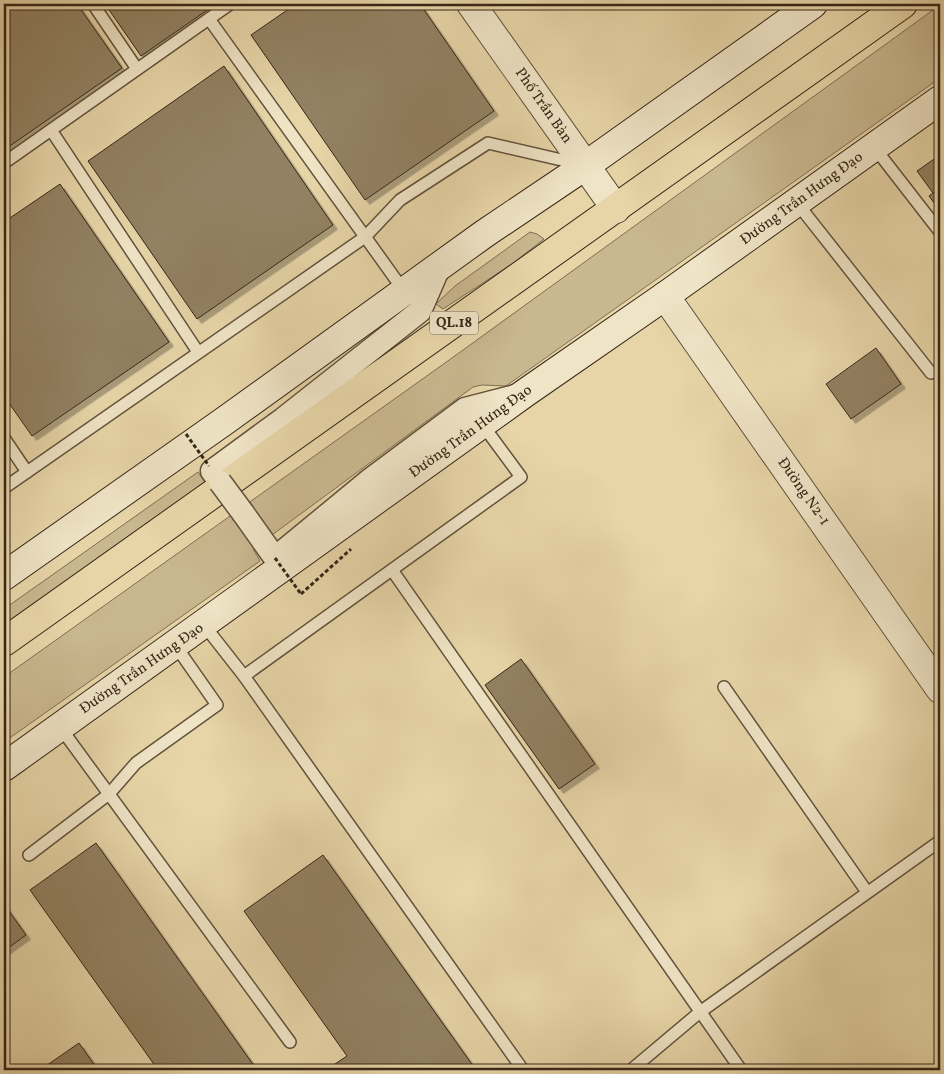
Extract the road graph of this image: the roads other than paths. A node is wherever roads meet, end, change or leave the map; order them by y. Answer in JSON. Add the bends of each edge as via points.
{"nodes":[{"id":1,"x":92,"y":4,"type":"edge"},
{"id":2,"x":230,"y":4,"type":"edge"},
{"id":3,"x":471,"y":4,"type":"edge"},
{"id":4,"x":812,"y":4,"type":"edge"},
{"id":5,"x":903,"y":4,"type":"edge"},
{"id":6,"x":208,"y":19,"type":"junction"},
{"id":7,"x":137,"y":69,"type":"junction"},
{"id":8,"x":940,"y":100,"type":"edge"},
{"id":9,"x":51,"y":130,"type":"junction"},
{"id":10,"x":874,"y":147,"type":"junction"},
{"id":11,"x":4,"y":163,"type":"edge"},
{"id":12,"x":585,"y":166,"type":"junction"},
{"id":13,"x":797,"y":203,"type":"junction"},
{"id":14,"x":616,"y":209,"type":"junction"},
{"id":15,"x":940,"y":232,"type":"edge"},
{"id":16,"x":365,"y":237,"type":"junction"},
{"id":17,"x":440,"y":265,"type":"junction"},
{"id":18,"x":404,"y":291,"type":"junction"},
{"id":19,"x":666,"y":296,"type":"junction"},
{"id":20,"x":198,"y":352,"type":"junction"},
{"id":21,"x":931,"y":374,"type":"dead end"},
{"id":22,"x":525,"y":393,"type":"junction"},
{"id":23,"x":482,"y":424,"type":"junction"},
{"id":24,"x":4,"y":438,"type":"edge"},
{"id":25,"x":27,"y":472,"type":"junction"},
{"id":26,"x":4,"y":488,"type":"edge"},
{"id":27,"x":392,"y":570,"type":"junction"},
{"id":28,"x":4,"y":576,"type":"edge"},
{"id":29,"x":204,"y":625,"type":"junction"},
{"id":30,"x":4,"y":642,"type":"edge"},
{"id":31,"x":175,"y":645,"type":"junction"},
{"id":32,"x":244,"y":676,"type":"junction"},
{"id":33,"x":724,"y":687,"type":"dead end"},
{"id":34,"x":940,"y":689,"type":"edge"},
{"id":35,"x":60,"y":727,"type":"junction"},
{"id":36,"x":4,"y":767,"type":"edge"},
{"id":37,"x":109,"y":794,"type":"junction"},
{"id":38,"x":940,"y":842,"type":"edge"},
{"id":39,"x":28,"y":855,"type":"dead end"},
{"id":40,"x":868,"y":892,"type":"junction"},
{"id":41,"x":700,"y":1012,"type":"junction"},
{"id":42,"x":290,"y":1042,"type":"dead end"},
{"id":43,"x":523,"y":1070,"type":"edge"},
{"id":44,"x":631,"y":1070,"type":"edge"},
{"id":45,"x":741,"y":1070,"type":"edge"}],
"edges":[{"from":1,"to":7,"type":"lane"},
{"from":2,"to":6,"type":"lane"},
{"from":3,"to":12,"type":"main road","name":"Phố Trần Bàn"},
{"from":4,"to":12,"type":"main road"},
{"from":5,"to":14,"type":"highway","number":"QL.18"},
{"from":6,"to":7,"type":"lane"},
{"from":6,"to":16,"type":"lane"},
{"from":7,"to":9,"type":"lane"},
{"from":8,"to":10,"type":"main road","name":"Đường Trần Hưng Đạo"},
{"from":9,"to":11,"type":"lane"},
{"from":9,"to":20,"type":"lane"},
{"from":10,"to":13,"type":"main road","name":"Đường Trần Hưng Đạo"},
{"from":10,"to":15,"type":"lane"},
{"from":12,"to":14,"type":"main road","name":"Phố Trần Bàn"},
{"from":12,"to":16,"type":"lane","via":[[488,143],[400,200]]},
{"from":12,"to":17,"type":"main road"},
{"from":13,"to":19,"type":"main road","name":"Đường Trần Hưng Đạo"},
{"from":13,"to":21,"type":"lane"},
{"from":14,"to":30,"type":"highway","number":"QL.18"},
{"from":16,"to":18,"type":"lane"},
{"from":16,"to":20,"type":"lane"},
{"from":17,"to":18,"type":"main road"},
{"from":17,"to":22,"type":"street","bridge":true,"via":[[420,311],[212,471],[275,558],[394,461],[465,410]]},
{"from":18,"to":28,"type":"main road"},
{"from":19,"to":22,"type":"main road","name":"Đường Trần Hưng Đạo"},
{"from":19,"to":34,"type":"main road","name":"Đường N2-1"},
{"from":20,"to":25,"type":"lane"},
{"from":22,"to":23,"type":"main road","name":"Đường Trần Hưng Đạo"},
{"from":23,"to":27,"type":"lane","via":[[522,477]]},
{"from":23,"to":29,"type":"main road","name":"Đường Trần Hưng Đạo"},
{"from":24,"to":25,"type":"lane"},
{"from":25,"to":26,"type":"lane"},
{"from":27,"to":32,"type":"lane"},
{"from":27,"to":41,"type":"lane"},
{"from":29,"to":31,"type":"main road","name":"Đường Trần Hưng Đạo"},
{"from":29,"to":32,"type":"lane"},
{"from":31,"to":35,"type":"main road","name":"Đường Trần Hưng Đạo"},
{"from":31,"to":37,"type":"lane","via":[[217,705],[136,763]]},
{"from":32,"to":43,"type":"lane"},
{"from":33,"to":40,"type":"lane"},
{"from":35,"to":36,"type":"main road","name":"Đường Trần Hưng Đạo"},
{"from":35,"to":37,"type":"lane"},
{"from":37,"to":39,"type":"lane"},
{"from":37,"to":42,"type":"lane"},
{"from":38,"to":40,"type":"lane"},
{"from":40,"to":41,"type":"lane"},
{"from":41,"to":44,"type":"lane"},
{"from":41,"to":45,"type":"lane"}]}
